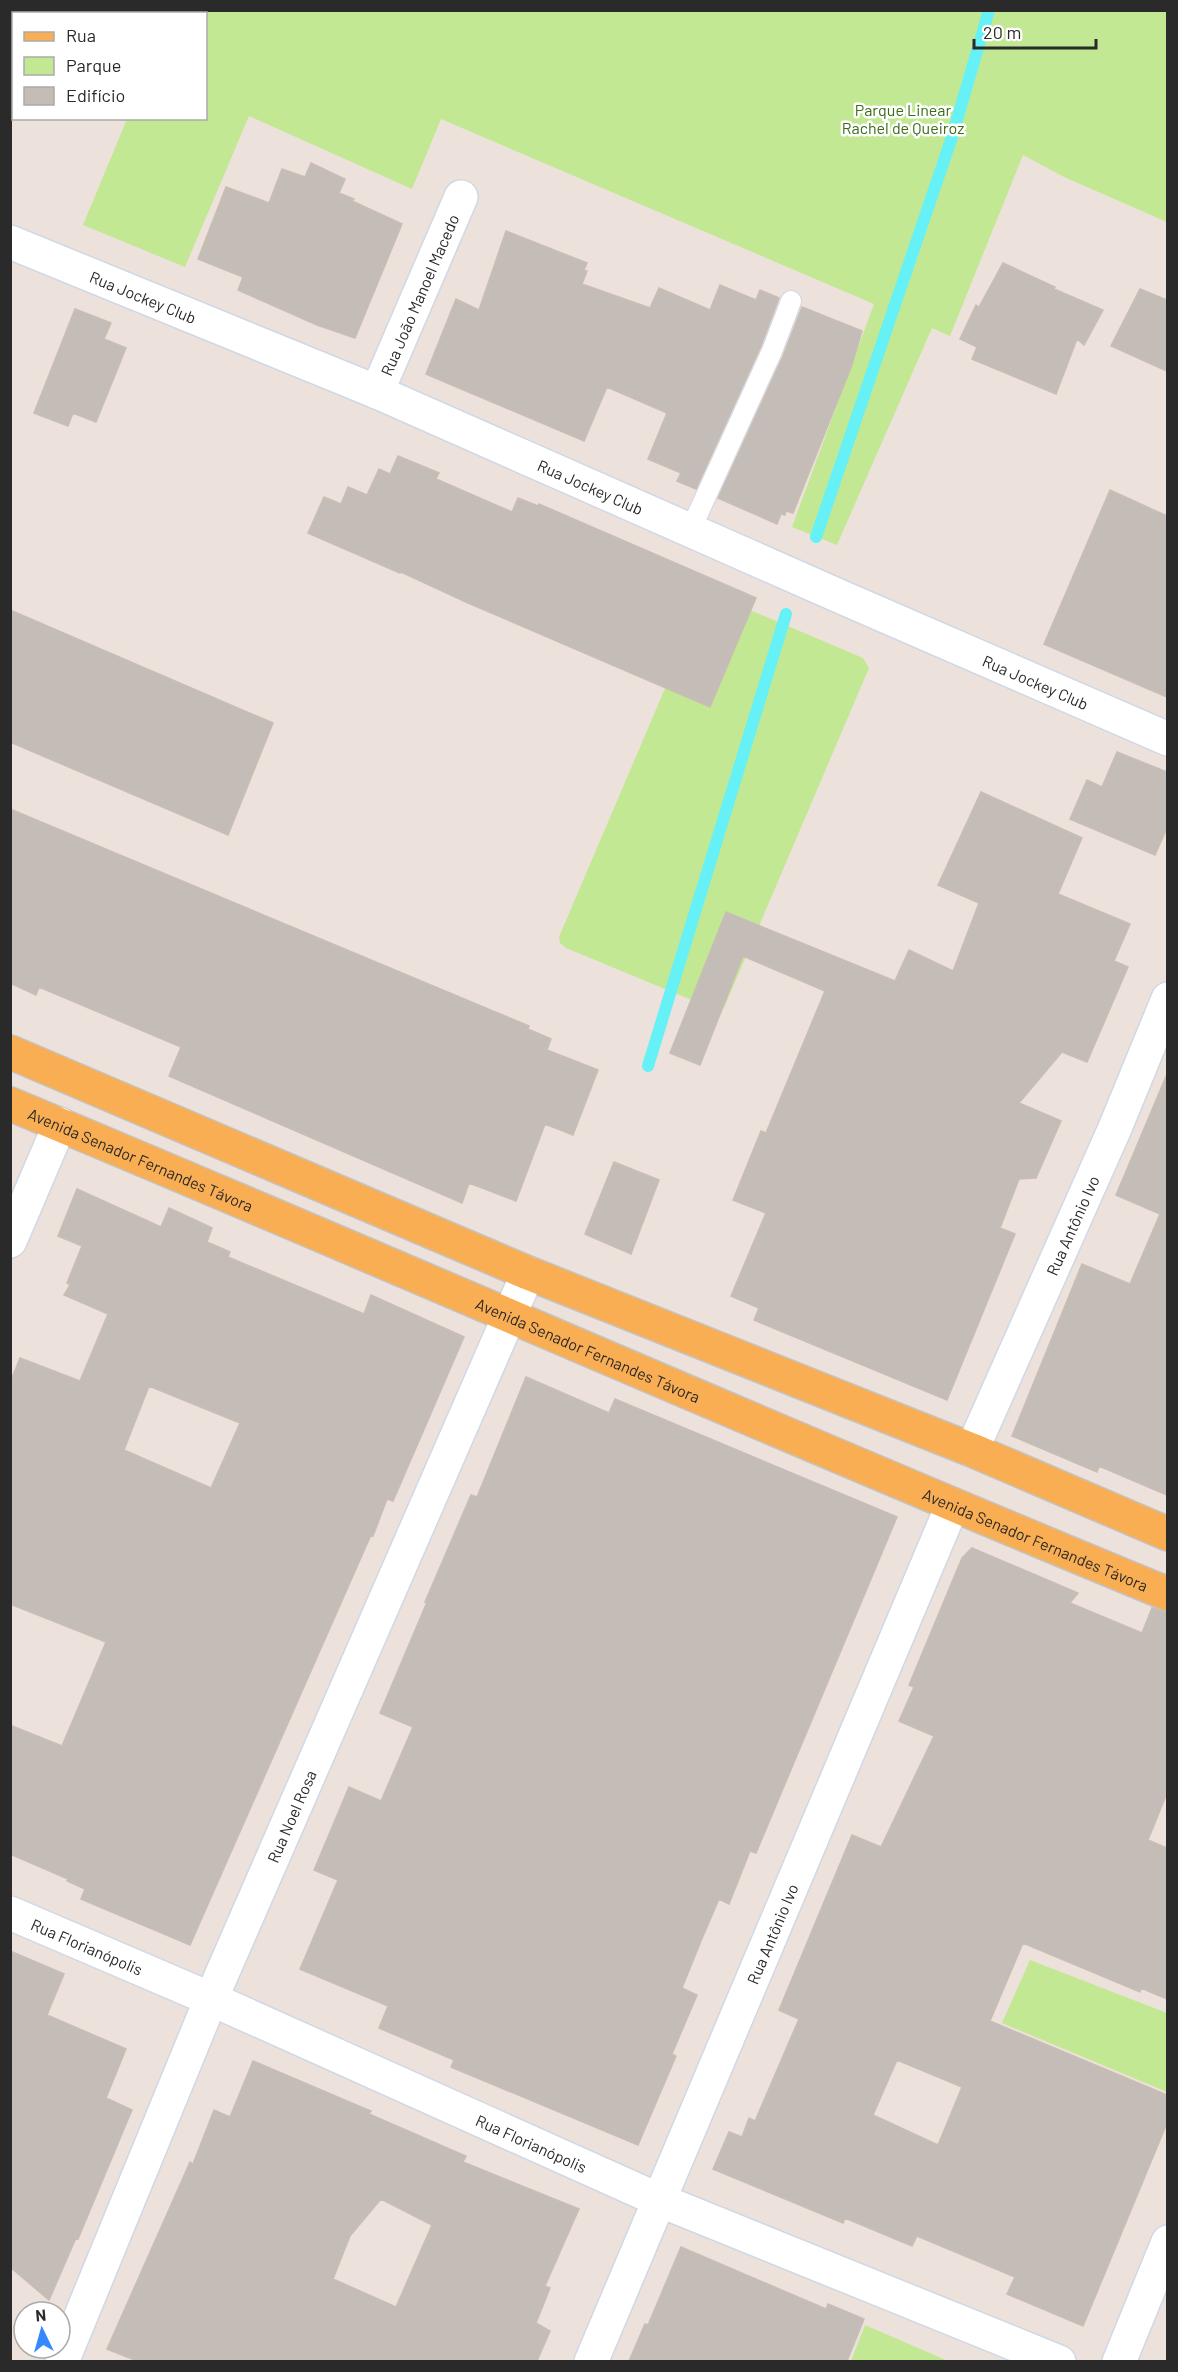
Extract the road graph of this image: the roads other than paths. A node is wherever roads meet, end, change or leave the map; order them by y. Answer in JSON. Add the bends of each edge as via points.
{"nodes":[{"id":1,"x":460,"y":197,"type":"dead end"},
{"id":2,"x":10,"y":242,"type":"edge"},
{"id":3,"x":791,"y":301,"type":"dead end"},
{"id":4,"x":377,"y":392,"type":"junction"},
{"id":5,"x":690,"y":531,"type":"junction"},
{"id":6,"x":1167,"y":739,"type":"edge"},
{"id":7,"x":1167,"y":999,"type":"edge"},
{"id":8,"x":10,"y":1052,"type":"edge"},
{"id":9,"x":10,"y":1104,"type":"edge"},
{"id":10,"x":60,"y":1124,"type":"junction"},
{"id":11,"x":10,"y":1241,"type":"edge"},
{"id":12,"x":528,"y":1273,"type":"junction"},
{"id":13,"x":510,"y":1315,"type":"junction"},
{"id":14,"x":972,"y":1450,"type":"junction"},
{"id":15,"x":952,"y":1506,"type":"junction"},
{"id":16,"x":1167,"y":1534,"type":"edge"},
{"id":17,"x":1167,"y":1594,"type":"edge"},
{"id":18,"x":10,"y":1913,"type":"edge"},
{"id":19,"x":211,"y":1999,"type":"junction"},
{"id":20,"x":659,"y":2200,"type":"junction"},
{"id":21,"x":1167,"y":2242,"type":"edge"},
{"id":22,"x":62,"y":2361,"type":"edge"},
{"id":23,"x":591,"y":2361,"type":"edge"},
{"id":24,"x":1059,"y":2361,"type":"edge"},
{"id":25,"x":1119,"y":2361,"type":"edge"}],
"edges":[{"from":1,"to":4,"type":"street","name":"Rua João Manoel Macedo"},
{"from":2,"to":4,"type":"street","name":"Rua Jockey Club"},
{"from":3,"to":5,"type":"lane"},
{"from":4,"to":5,"type":"street","name":"Rua Jockey Club"},
{"from":5,"to":6,"type":"street","name":"Rua Jockey Club"},
{"from":7,"to":14,"type":"street","name":"Rua Antônio Ivo","via":[[1115,1128]]},
{"from":8,"to":12,"type":"main road"},
{"from":9,"to":10,"type":"main road","name":"Avenida Senador Fernandes Távora"},
{"from":10,"to":11,"type":"street"},
{"from":10,"to":13,"type":"main road","name":"Avenida Senador Fernandes Távora"},
{"from":12,"to":13,"type":"street","name":"Rua Noel Rosa"},
{"from":12,"to":14,"type":"main road"},
{"from":13,"to":15,"type":"main road","name":"Avenida Senador Fernandes Távora"},
{"from":13,"to":19,"type":"street","name":"Rua Noel Rosa"},
{"from":14,"to":16,"type":"main road"},
{"from":15,"to":17,"type":"main road","name":"Avenida Senador Fernandes Távora"},
{"from":15,"to":20,"type":"street","name":"Rua Antônio Ivo"},
{"from":18,"to":19,"type":"street","name":"Rua Florianópolis"},
{"from":19,"to":20,"type":"street","name":"Rua Florianópolis"},
{"from":19,"to":22,"type":"street","name":"Rua Noel Rosa"},
{"from":20,"to":23,"type":"street","name":"Rua Antônio Ivo"},
{"from":20,"to":24,"type":"street","name":"Rua Florianópolis"},
{"from":21,"to":25,"type":"street"}]}
